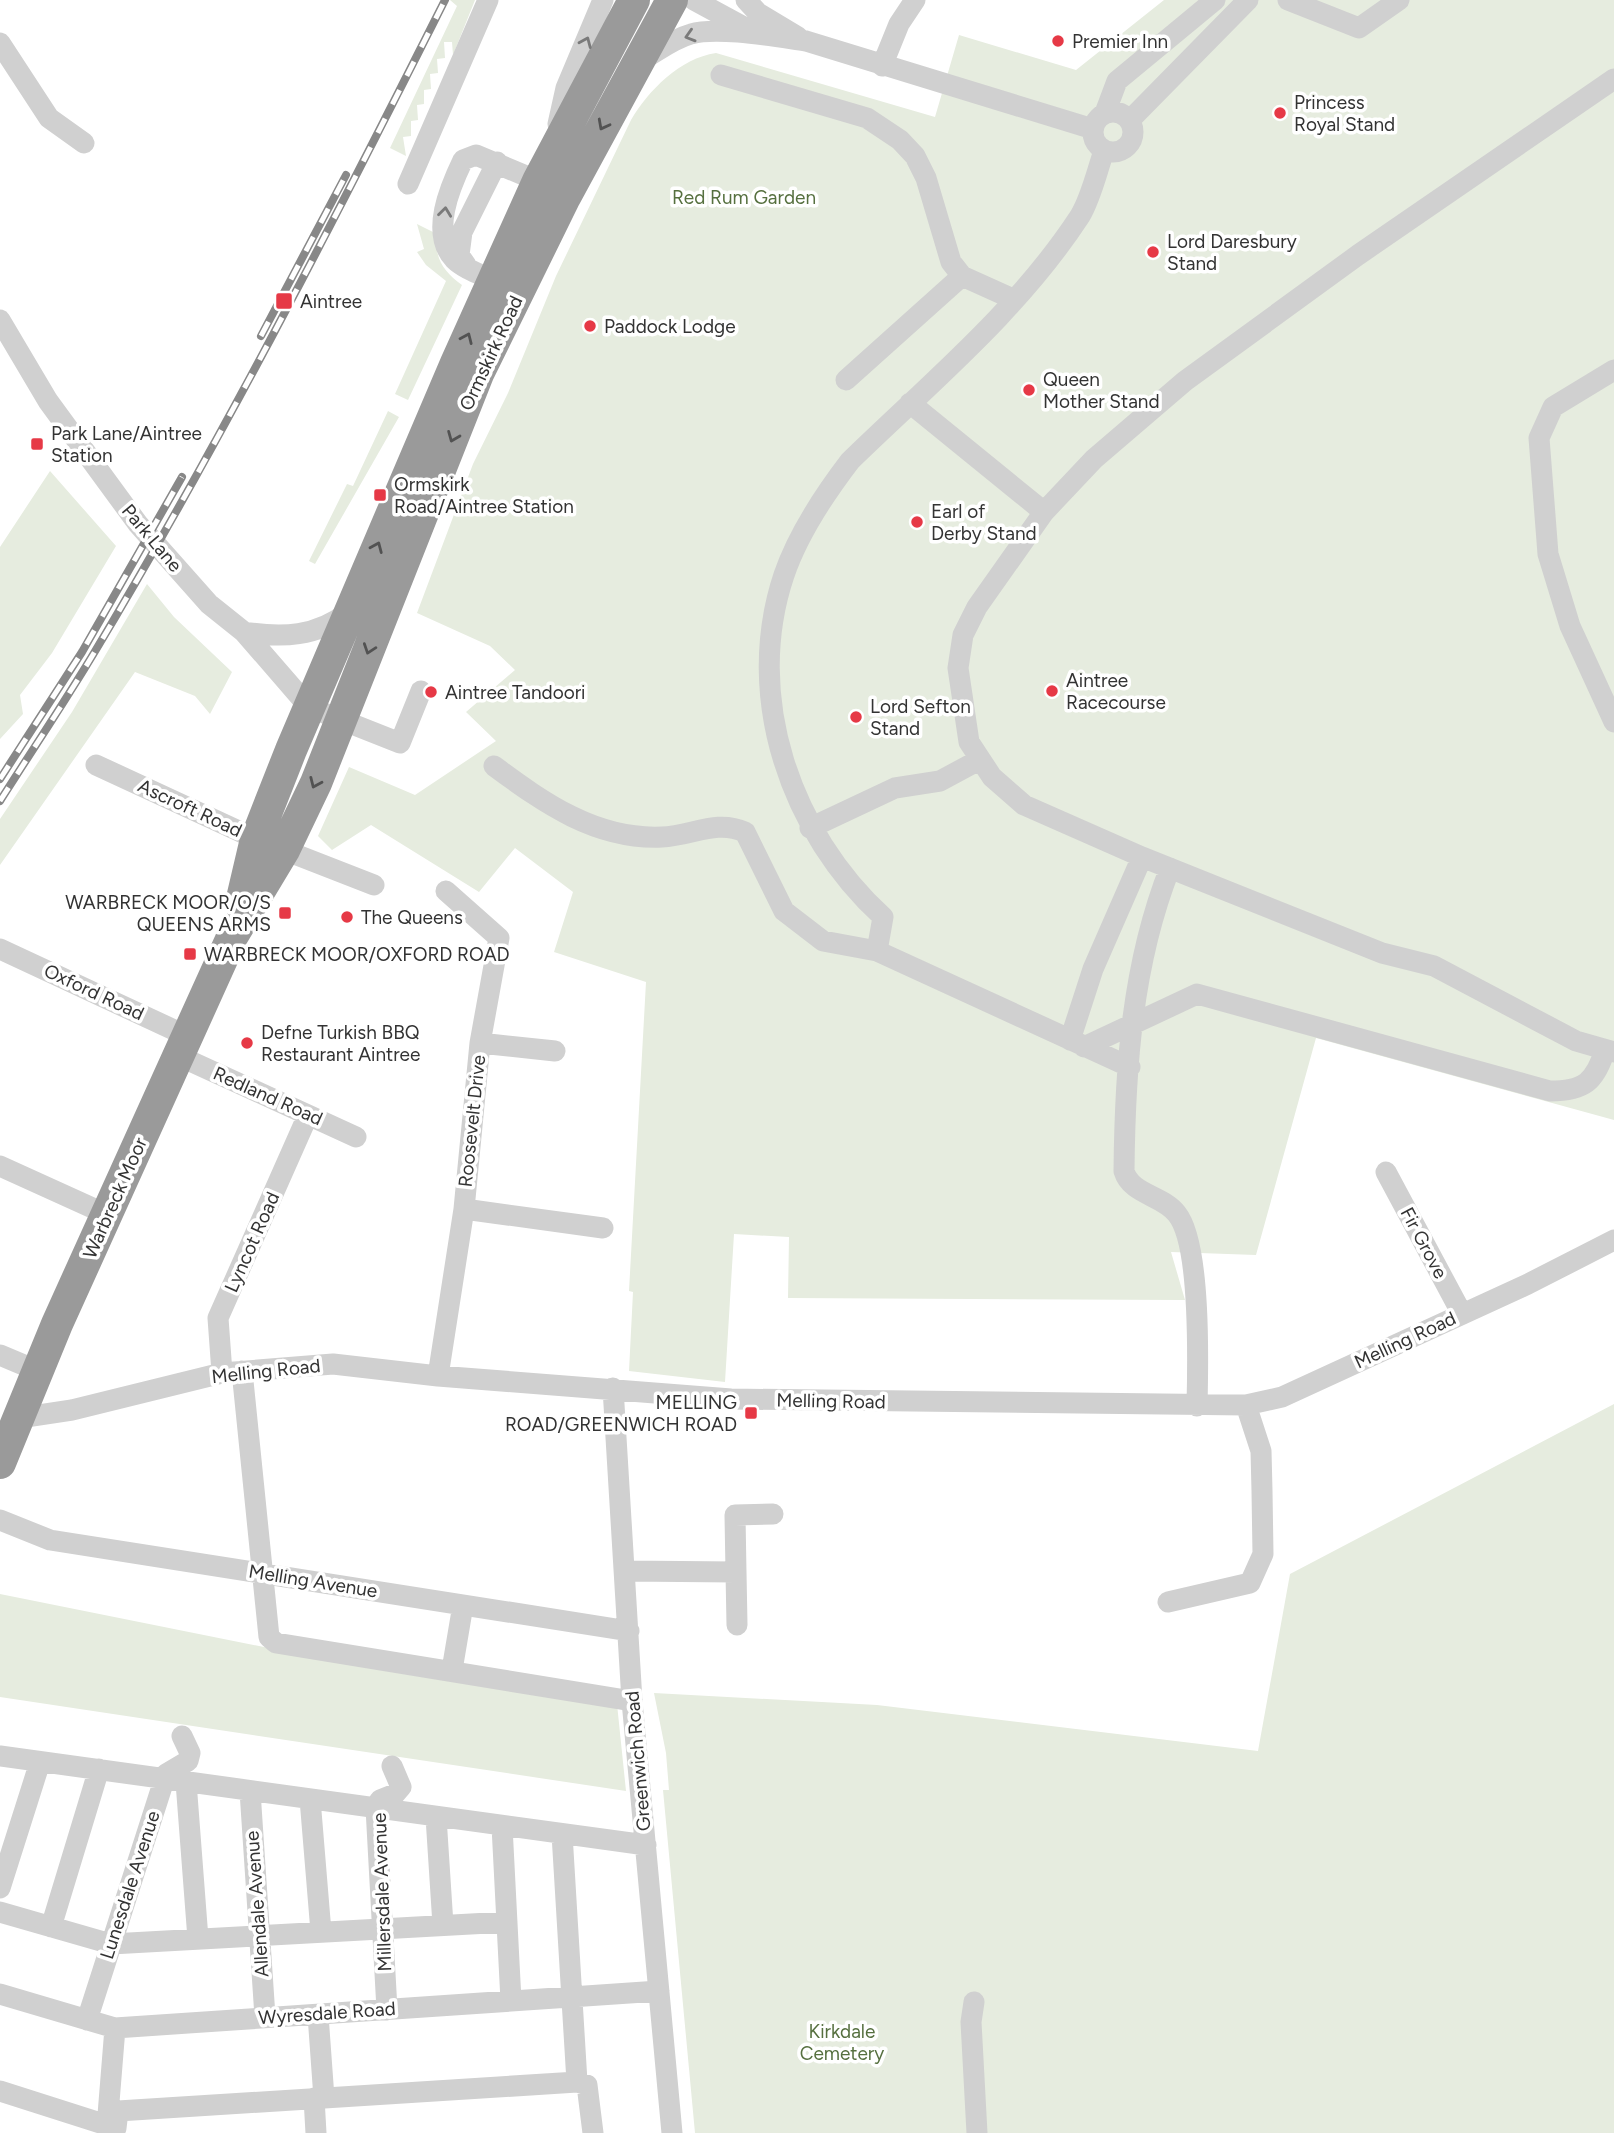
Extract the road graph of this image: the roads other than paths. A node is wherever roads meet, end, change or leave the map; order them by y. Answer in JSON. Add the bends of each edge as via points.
{"nodes":[{"id":1,"x":488,"y":0,"type":"edge"},
{"id":2,"x":604,"y":0,"type":"edge"},
{"id":3,"x":634,"y":0,"type":"edge"},
{"id":4,"x":672,"y":0,"type":"edge"},
{"id":5,"x":694,"y":0,"type":"edge"},
{"id":6,"x":735,"y":0,"type":"edge"},
{"id":7,"x":915,"y":0,"type":"edge"},
{"id":8,"x":1216,"y":0,"type":"edge"},
{"id":9,"x":1248,"y":0,"type":"edge"},
{"id":10,"x":1288,"y":0,"type":"edge"},
{"id":11,"x":1399,"y":0,"type":"edge"},
{"id":12,"x":752,"y":6,"type":"edge"},
{"id":13,"x":758,"y":35,"type":"junction"},
{"id":14,"x":806,"y":41,"type":"junction"},
{"id":15,"x":0,"y":43,"type":"edge"},
{"id":16,"x":635,"y":65,"type":"junction"},
{"id":17,"x":882,"y":66,"type":"junction"},
{"id":18,"x":721,"y":75,"type":"dead end"},
{"id":19,"x":1614,"y":79,"type":"edge"},
{"id":20,"x":1130,"y":120,"type":"junction"},
{"id":21,"x":1099,"y":121,"type":"junction"},
{"id":22,"x":84,"y":143,"type":"dead end"},
{"id":23,"x":1104,"y":151,"type":"junction"},
{"id":24,"x":497,"y":162,"type":"junction"},
{"id":25,"x":545,"y":167,"type":"junction"},
{"id":26,"x":408,"y":184,"type":"dead end"},
{"id":27,"x":481,"y":274,"type":"junction"},
{"id":28,"x":962,"y":276,"type":"junction"},
{"id":29,"x":1013,"y":299,"type":"junction"},
{"id":30,"x":0,"y":320,"type":"edge"},
{"id":31,"x":1614,"y":370,"type":"edge"},
{"id":32,"x":846,"y":380,"type":"dead end"},
{"id":33,"x":910,"y":403,"type":"junction"},
{"id":34,"x":1044,"y":512,"type":"junction"},
{"id":35,"x":351,"y":610,"type":"junction"},
{"id":36,"x":244,"y":632,"type":"junction"},
{"id":37,"x":421,"y":691,"type":"dead end"},
{"id":38,"x":309,"y":707,"type":"junction"},
{"id":39,"x":342,"y":720,"type":"junction"},
{"id":40,"x":1614,"y":722,"type":"edge"},
{"id":41,"x":979,"y":760,"type":"junction"},
{"id":42,"x":96,"y":765,"type":"dead end"},
{"id":43,"x":494,"y":766,"type":"dead end"},
{"id":44,"x":810,"y":828,"type":"junction"},
{"id":45,"x":270,"y":844,"type":"junction"},
{"id":46,"x":1142,"y":857,"type":"junction"},
{"id":47,"x":1170,"y":868,"type":"junction"},
{"id":48,"x":374,"y":885,"type":"dead end"},
{"id":49,"x":446,"y":891,"type":"dead end"},
{"id":50,"x":0,"y":948,"type":"edge"},
{"id":51,"x":877,"y":950,"type":"junction"},
{"id":52,"x":1134,"y":1024,"type":"junction"},
{"id":53,"x":480,"y":1043,"type":"junction"},
{"id":54,"x":1077,"y":1044,"type":"junction"},
{"id":55,"x":183,"y":1046,"type":"junction"},
{"id":56,"x":555,"y":1051,"type":"dead end"},
{"id":57,"x":1610,"y":1051,"type":"edge"},
{"id":58,"x":1130,"y":1067,"type":"junction"},
{"id":59,"x":308,"y":1115,"type":"junction"},
{"id":60,"x":356,"y":1137,"type":"dead end"},
{"id":61,"x":0,"y":1166,"type":"edge"},
{"id":62,"x":1387,"y":1172,"type":"dead end"},
{"id":63,"x":464,"y":1209,"type":"junction"},
{"id":64,"x":108,"y":1214,"type":"junction"},
{"id":65,"x":603,"y":1228,"type":"dead end"},
{"id":66,"x":1614,"y":1240,"type":"edge"},
{"id":67,"x":1462,"y":1314,"type":"junction"},
{"id":68,"x":0,"y":1356,"type":"edge"},
{"id":69,"x":38,"y":1371,"type":"junction"},
{"id":70,"x":232,"y":1372,"type":"junction"},
{"id":71,"x":438,"y":1376,"type":"junction"},
{"id":72,"x":613,"y":1388,"type":"junction"},
{"id":73,"x":1246,"y":1405,"type":"junction"},
{"id":74,"x":1197,"y":1406,"type":"junction"},
{"id":75,"x":19,"y":1418,"type":"junction"},
{"id":76,"x":0,"y":1462,"type":"edge"},
{"id":77,"x":773,"y":1514,"type":"dead end"},
{"id":78,"x":0,"y":1520,"type":"edge"},
{"id":79,"x":625,"y":1570,"type":"junction"},
{"id":80,"x":736,"y":1572,"type":"junction"},
{"id":81,"x":264,"y":1574,"type":"junction"},
{"id":82,"x":1168,"y":1602,"type":"dead end"},
{"id":83,"x":463,"y":1605,"type":"junction"},
{"id":84,"x":737,"y":1625,"type":"dead end"},
{"id":85,"x":629,"y":1631,"type":"junction"},
{"id":86,"x":452,"y":1670,"type":"junction"},
{"id":87,"x":632,"y":1701,"type":"junction"},
{"id":88,"x":182,"y":1737,"type":"dead end"},
{"id":89,"x":0,"y":1756,"type":"edge"},
{"id":90,"x":40,"y":1762,"type":"junction"},
{"id":91,"x":392,"y":1766,"type":"dead end"},
{"id":92,"x":194,"y":1767,"type":"junction"},
{"id":93,"x":99,"y":1769,"type":"junction"},
{"id":94,"x":164,"y":1779,"type":"junction"},
{"id":95,"x":250,"y":1791,"type":"junction"},
{"id":96,"x":310,"y":1799,"type":"junction"},
{"id":97,"x":376,"y":1808,"type":"junction"},
{"id":98,"x":436,"y":1817,"type":"junction"},
{"id":99,"x":502,"y":1826,"type":"junction"},
{"id":100,"x":562,"y":1834,"type":"junction"},
{"id":101,"x":646,"y":1845,"type":"junction"},
{"id":102,"x":0,"y":1888,"type":"edge"},
{"id":103,"x":0,"y":1912,"type":"edge"},
{"id":104,"x":507,"y":1922,"type":"junction"},
{"id":105,"x":443,"y":1925,"type":"junction"},
{"id":106,"x":51,"y":1927,"type":"junction"},
{"id":107,"x":383,"y":1929,"type":"junction"},
{"id":108,"x":321,"y":1932,"type":"junction"},
{"id":109,"x":259,"y":1936,"type":"junction"},
{"id":110,"x":198,"y":1939,"type":"junction"},
{"id":111,"x":111,"y":1944,"type":"junction"},
{"id":112,"x":659,"y":1991,"type":"junction"},
{"id":113,"x":0,"y":1994,"type":"edge"},
{"id":114,"x":573,"y":1997,"type":"junction"},
{"id":115,"x":511,"y":2001,"type":"junction"},
{"id":116,"x":974,"y":2002,"type":"dead end"},
{"id":117,"x":387,"y":2010,"type":"junction"},
{"id":118,"x":318,"y":2015,"type":"junction"},
{"id":119,"x":265,"y":2017,"type":"junction"},
{"id":120,"x":87,"y":2020,"type":"junction"},
{"id":121,"x":115,"y":2028,"type":"junction"},
{"id":122,"x":577,"y":2082,"type":"junction"},
{"id":123,"x":0,"y":2091,"type":"edge"},
{"id":124,"x":319,"y":2098,"type":"junction"},
{"id":125,"x":113,"y":2129,"type":"edge"},
{"id":126,"x":316,"y":2133,"type":"edge"},
{"id":127,"x":593,"y":2133,"type":"edge"},
{"id":128,"x":672,"y":2133,"type":"edge"},
{"id":129,"x":977,"y":2133,"type":"edge"}],
"edges":[{"from":1,"to":26,"type":"street"},
{"from":25,"to":2,"type":"street","one_way":true,"via":[[566,88]]},
{"from":3,"to":25,"type":"highway","name":"Ormskirk Road"},
{"from":4,"to":16,"type":"highway","name":"Ormskirk Road"},
{"from":5,"to":13,"type":"street"},
{"from":6,"to":12,"type":"street"},
{"from":7,"to":17,"type":"street","via":[[899,24]]},
{"from":8,"to":21,"type":"street","via":[[1116,81]]},
{"from":9,"to":20,"type":"street"},
{"from":10,"to":11,"type":"street","via":[[1359,28]]},
{"from":12,"to":14,"type":"street"},
{"from":13,"to":14,"type":"street"},
{"from":13,"to":16,"type":"street","one_way":true,"via":[[690,34]]},
{"from":14,"to":17,"type":"street"},
{"from":15,"to":22,"type":"street","via":[[50,117]]},
{"from":16,"to":39,"type":"highway","name":"Ormskirk Road","one_way":true,"via":[[478,374]]},
{"from":17,"to":21,"type":"street"},
{"from":18,"to":28,"type":"street","via":[[867,118],[900,139],[926,178],[951,262]]},
{"from":19,"to":34,"type":"street","via":[[1185,381],[1086,466]]},
{"from":20,"to":21,"type":"street","via":[[1118,113]]},
{"from":20,"to":23,"type":"street","via":[[1134,133],[1128,146],[1117,152]]},
{"from":21,"to":23,"type":"street","via":[[1095,142]]},
{"from":23,"to":29,"type":"street","via":[[1081,214]]},
{"from":24,"to":25,"type":"street"},
{"from":24,"to":27,"type":"street","via":[[459,245],[459,255]]},
{"from":27,"to":24,"type":"street","one_way":true,"via":[[456,261],[448,251],[445,204],[463,160],[476,155]]},
{"from":25,"to":27,"type":"highway","name":"Ormskirk Road"},
{"from":35,"to":27,"type":"highway","name":"Ormskirk Road","one_way":true},
{"from":28,"to":29,"type":"street"},
{"from":28,"to":32,"type":"street"},
{"from":29,"to":33,"type":"street","via":[[988,331]]},
{"from":30,"to":36,"type":"street","name":"Park Lane","via":[[48,401],[138,524],[220,615]]},
{"from":31,"to":40,"type":"street","via":[[1553,407],[1539,438],[1548,554],[1570,626]]},
{"from":33,"to":34,"type":"street"},
{"from":33,"to":44,"type":"street","via":[[831,485],[805,530],[778,593],[770,663],[773,718],[788,776]]},
{"from":34,"to":41,"type":"street","via":[[976,607],[962,640],[958,668],[961,704],[969,742]]},
{"from":35,"to":36,"type":"street","via":[[331,626],[310,632],[281,637]]},
{"from":35,"to":38,"type":"highway","name":"Ormskirk Road"},
{"from":36,"to":38,"type":"street","name":"Park Lane"},
{"from":37,"to":39,"type":"street","name":"Park Lane","via":[[400,743]]},
{"from":38,"to":39,"type":"street","name":"Park Lane"},
{"from":38,"to":45,"type":"highway","name":"Warbreck Moor"},
{"from":39,"to":45,"type":"highway","name":"Warbreck Moor","one_way":true},
{"from":41,"to":44,"type":"street","via":[[940,781],[895,788]]},
{"from":41,"to":46,"type":"street","via":[[1024,805]]},
{"from":42,"to":45,"type":"street","name":"Ascroft Road"},
{"from":43,"to":51,"type":"street","via":[[547,805],[616,832],[662,837],[730,825],[745,832],[784,911],[823,942]]},
{"from":44,"to":51,"type":"street","via":[[830,860],[883,917]]},
{"from":45,"to":48,"type":"street","name":"Ascroft Road"},
{"from":45,"to":55,"type":"highway","name":"Warbreck Moor"},
{"from":46,"to":47,"type":"street"},
{"from":46,"to":54,"type":"street","via":[[1093,969]]},
{"from":47,"to":52,"type":"street","via":[[1140,964]]},
{"from":47,"to":57,"type":"street","via":[[1382,953],[1434,966],[1576,1041]]},
{"from":49,"to":53,"type":"street","name":"Roosevelt Drive","via":[[499,938]]},
{"from":50,"to":55,"type":"street","name":"Oxford Road"},
{"from":51,"to":54,"type":"street"},
{"from":52,"to":54,"type":"street"},
{"from":52,"to":57,"type":"street","via":[[1197,994],[1550,1091],[1571,1091],[1588,1083]]},
{"from":52,"to":58,"type":"street"},
{"from":53,"to":56,"type":"street"},
{"from":53,"to":63,"type":"street","name":"Roosevelt Drive"},
{"from":54,"to":58,"type":"street"},
{"from":55,"to":59,"type":"street","name":"Redland Road","via":[[245,1086]]},
{"from":55,"to":64,"type":"highway","name":"Warbreck Moor"},
{"from":58,"to":74,"type":"street","via":[[1124,1171],[1135,1187],[1168,1206],[1182,1221],[1198,1316]]},
{"from":59,"to":60,"type":"street","name":"Redland Road"},
{"from":59,"to":70,"type":"street","name":"Lyncot Road","via":[[218,1318]]},
{"from":61,"to":64,"type":"street"},
{"from":62,"to":67,"type":"street","name":"Fir Grove"},
{"from":63,"to":65,"type":"street"},
{"from":63,"to":71,"type":"street","name":"Roosevelt Drive"},
{"from":64,"to":69,"type":"highway","name":"Warbreck Moor"},
{"from":66,"to":67,"type":"street","name":"Melling Road"},
{"from":67,"to":73,"type":"street","name":"Melling Road","via":[[1282,1397]]},
{"from":68,"to":69,"type":"street"},
{"from":69,"to":75,"type":"highway","name":"Warbreck Moor"},
{"from":70,"to":71,"type":"street","name":"Melling Road","via":[[333,1364]]},
{"from":70,"to":75,"type":"street","name":"Melling Road"},
{"from":70,"to":81,"type":"street","name":"Lyncot Road","via":[[247,1441]]},
{"from":71,"to":72,"type":"street","name":"Melling Road"},
{"from":72,"to":74,"type":"street","name":"Melling Road","via":[[731,1398]]},
{"from":72,"to":79,"type":"street","name":"Greenwich Road"},
{"from":73,"to":74,"type":"street","name":"Melling Road"},
{"from":73,"to":82,"type":"street","via":[[1261,1451],[1263,1554],[1250,1583]]},
{"from":75,"to":76,"type":"highway","name":"Warbreck Moor"},
{"from":77,"to":80,"type":"street","via":[[735,1515]]},
{"from":78,"to":81,"type":"street","name":"Melling Avenue","via":[[50,1540]]},
{"from":79,"to":80,"type":"street"},
{"from":79,"to":85,"type":"street","name":"Greenwich Road"},
{"from":80,"to":84,"type":"street"},
{"from":81,"to":83,"type":"street","name":"Melling Avenue"},
{"from":81,"to":86,"type":"street","name":"Lyncot Road","via":[[269,1637],[276,1643]]},
{"from":83,"to":85,"type":"street","name":"Melling Avenue"},
{"from":83,"to":86,"type":"street"},
{"from":85,"to":87,"type":"street","name":"Greenwich Road"},
{"from":86,"to":87,"type":"street","name":"Lyncot Road"},
{"from":87,"to":101,"type":"street","name":"Greenwich Road"},
{"from":88,"to":92,"type":"street"},
{"from":89,"to":90,"type":"street"},
{"from":90,"to":93,"type":"street"},
{"from":90,"to":102,"type":"street"},
{"from":91,"to":97,"type":"street","name":"Millersdale Avenue","via":[[410,1786],[380,1800]]},
{"from":92,"to":94,"type":"street","via":[[166,1773]]},
{"from":92,"to":95,"type":"street"},
{"from":92,"to":110,"type":"street"},
{"from":93,"to":94,"type":"street"},
{"from":93,"to":106,"type":"street"},
{"from":94,"to":111,"type":"street","name":"Lunesdale Avenue"},
{"from":95,"to":96,"type":"street"},
{"from":95,"to":109,"type":"street","name":"Allendale Avenue"},
{"from":96,"to":97,"type":"street"},
{"from":96,"to":108,"type":"street"},
{"from":97,"to":98,"type":"street"},
{"from":97,"to":107,"type":"street","name":"Millersdale Avenue"},
{"from":98,"to":99,"type":"street"},
{"from":98,"to":105,"type":"street"},
{"from":99,"to":100,"type":"street"},
{"from":99,"to":104,"type":"street"},
{"from":100,"to":101,"type":"street"},
{"from":100,"to":114,"type":"street"},
{"from":101,"to":112,"type":"street","name":"Greenwich Road"},
{"from":103,"to":106,"type":"street"},
{"from":104,"to":105,"type":"street"},
{"from":104,"to":115,"type":"street"},
{"from":105,"to":107,"type":"street"},
{"from":106,"to":111,"type":"street"},
{"from":107,"to":108,"type":"street"},
{"from":107,"to":117,"type":"street","name":"Millersdale Avenue"},
{"from":108,"to":109,"type":"street"},
{"from":109,"to":110,"type":"street"},
{"from":109,"to":119,"type":"street","name":"Allendale Avenue"},
{"from":110,"to":111,"type":"street"},
{"from":111,"to":120,"type":"street","name":"Lunesdale Avenue"},
{"from":112,"to":114,"type":"street","name":"Wyresdale Road"},
{"from":112,"to":128,"type":"street","name":"Greenwich Road"},
{"from":113,"to":120,"type":"street","name":"Wyresdale Road"},
{"from":114,"to":115,"type":"street","name":"Wyresdale Road"},
{"from":114,"to":122,"type":"street"},
{"from":115,"to":117,"type":"street","name":"Wyresdale Road"},
{"from":116,"to":129,"type":"street"},
{"from":117,"to":118,"type":"street","name":"Wyresdale Road"},
{"from":118,"to":119,"type":"street","name":"Wyresdale Road"},
{"from":118,"to":124,"type":"street"},
{"from":119,"to":121,"type":"street","name":"Wyresdale Road"},
{"from":120,"to":121,"type":"street","name":"Wyresdale Road"},
{"from":121,"to":125,"type":"street"},
{"from":122,"to":124,"type":"street"},
{"from":122,"to":127,"type":"street","via":[[587,2085]]},
{"from":123,"to":125,"type":"street"},
{"from":124,"to":125,"type":"street","via":[[118,2111]]},
{"from":124,"to":126,"type":"street"}]}
